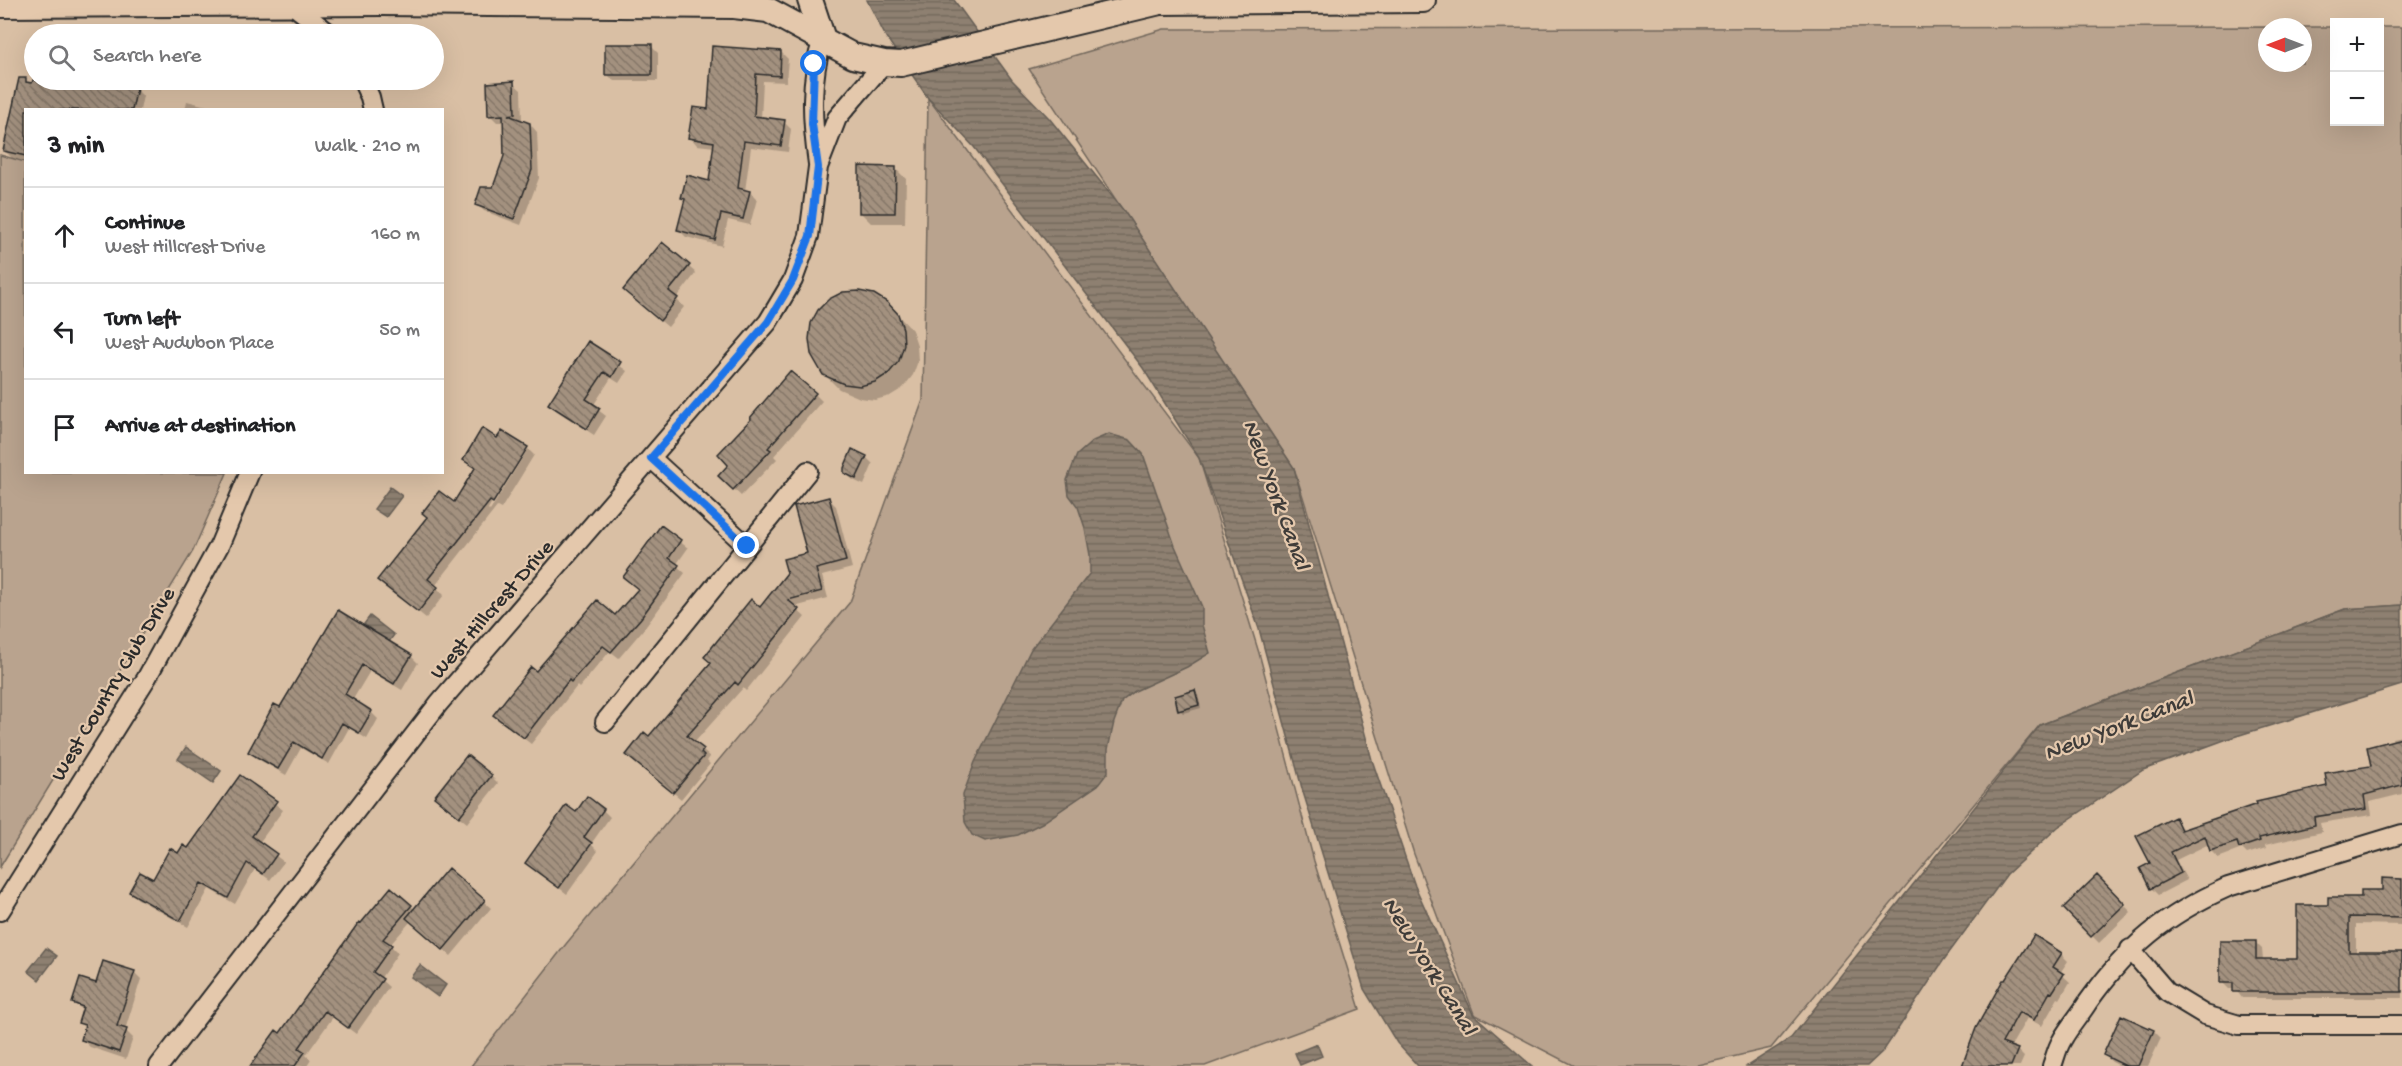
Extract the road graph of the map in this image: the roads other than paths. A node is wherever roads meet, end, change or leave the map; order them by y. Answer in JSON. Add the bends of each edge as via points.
{"nodes":[{"id":1,"x":810,"y":0,"type":"edge"},
{"id":2,"x":1423,"y":0,"type":"edge"},
{"id":3,"x":1160,"y":1,"type":"edge"},
{"id":4,"x":144,"y":2,"type":"edge"},
{"id":5,"x":290,"y":3,"type":"junction"},
{"id":6,"x":0,"y":5,"type":"edge"},
{"id":7,"x":317,"y":24,"type":"edge"},
{"id":8,"x":823,"y":39,"type":"junction"},
{"id":9,"x":892,"y":63,"type":"junction"},
{"id":10,"x":367,"y":90,"type":"edge"},
{"id":11,"x":373,"y":108,"type":"edge"},
{"id":12,"x":818,"y":167,"type":"junction"},
{"id":13,"x":651,"y":458,"type":"junction"},
{"id":14,"x":808,"y":471,"type":"dead end"},
{"id":15,"x":249,"y":474,"type":"edge"},
{"id":16,"x":747,"y":546,"type":"junction"},
{"id":17,"x":605,"y":722,"type":"dead end"},
{"id":18,"x":2402,"y":834,"type":"edge"},
{"id":19,"x":0,"y":911,"type":"edge"},
{"id":20,"x":2130,"y":949,"type":"junction"},
{"id":21,"x":2402,"y":1025,"type":"edge"},
{"id":22,"x":159,"y":1066,"type":"edge"},
{"id":23,"x":2052,"y":1066,"type":"edge"}],
"edges":[{"from":1,"to":8,"type":"street"},
{"from":2,"to":3,"type":"street"},
{"from":3,"to":9,"type":"street"},
{"from":4,"to":5,"type":"street"},
{"from":4,"to":6,"type":"street"},
{"from":5,"to":7,"type":"street"},
{"from":5,"to":8,"type":"street","via":[[734,6],[768,10]]},
{"from":8,"to":9,"type":"street","via":[[853,56]]},
{"from":8,"to":12,"type":"street","name":"West Hillcrest Drive","via":[[814,64],[812,124]]},
{"from":9,"to":12,"type":"street","name":"West Hillcrest Drive","via":[[837,118]]},
{"from":10,"to":11,"type":"street"},
{"from":12,"to":13,"type":"street","name":"West Hillcrest Drive","via":[[810,236],[793,280],[768,322]]},
{"from":13,"to":16,"type":"street"},
{"from":13,"to":22,"type":"street","name":"West Hillcrest Drive","via":[[439,703]]},
{"from":14,"to":16,"type":"street"},
{"from":15,"to":19,"type":"street","name":"West Country Club Drive","via":[[220,544],[146,679]]},
{"from":16,"to":17,"type":"street"},
{"from":18,"to":20,"type":"street","via":[[2229,887],[2169,919]]},
{"from":20,"to":21,"type":"street","via":[[2167,992],[2205,1015],[2239,1025]]},
{"from":20,"to":23,"type":"street","via":[[2062,1040]]}]}
